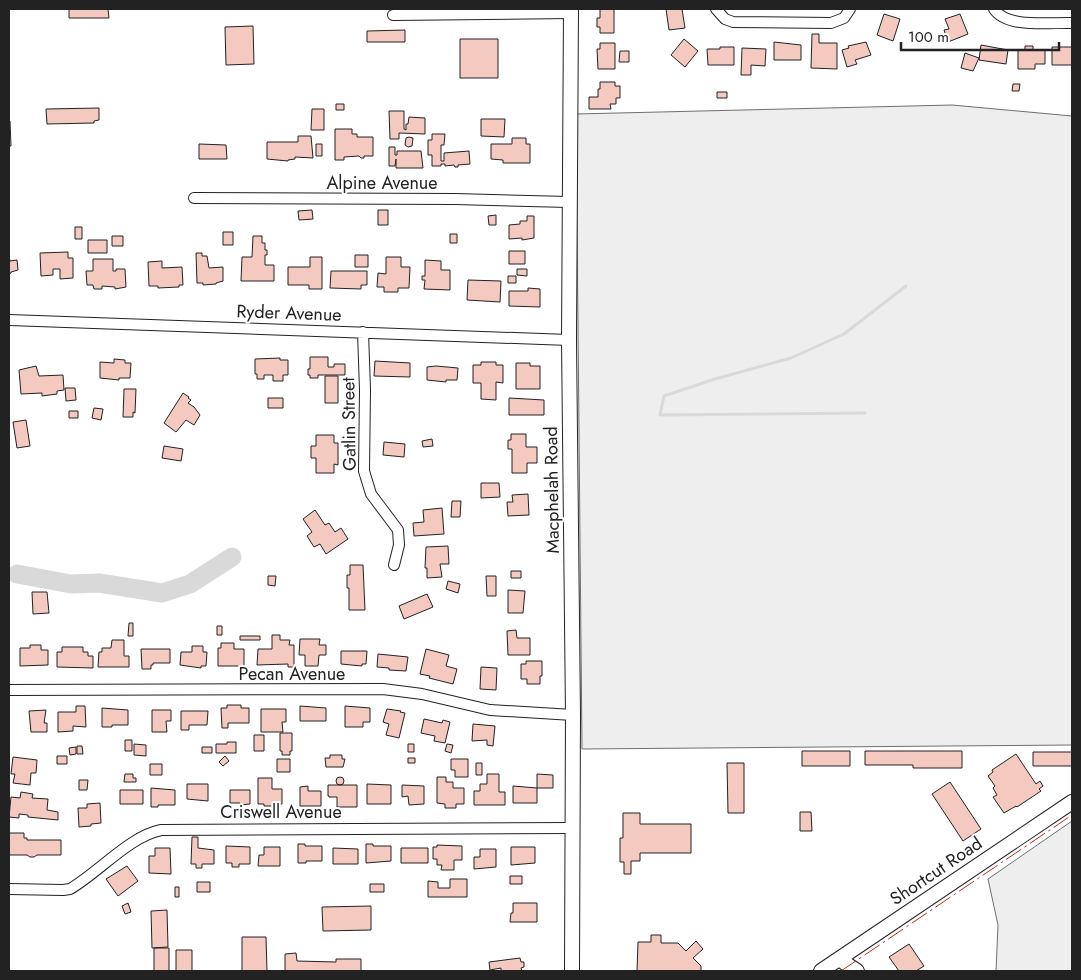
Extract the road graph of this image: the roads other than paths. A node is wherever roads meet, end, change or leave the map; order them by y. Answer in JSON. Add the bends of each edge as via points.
{"nodes":[{"id":1,"x":716,"y":9,"type":"edge"},
{"id":2,"x":850,"y":9,"type":"edge"},
{"id":3,"x":994,"y":9,"type":"edge"},
{"id":4,"x":572,"y":11,"type":"edge"},
{"id":5,"x":393,"y":15,"type":"dead end"},
{"id":6,"x":1072,"y":22,"type":"edge"},
{"id":7,"x":194,"y":198,"type":"dead end"},
{"id":8,"x":570,"y":202,"type":"junction"},
{"id":9,"x":9,"y":320,"type":"edge"},
{"id":10,"x":363,"y":332,"type":"junction"},
{"id":11,"x":569,"y":340,"type":"junction"},
{"id":12,"x":394,"y":565,"type":"dead end"},
{"id":13,"x":9,"y":690,"type":"edge"},
{"id":14,"x":573,"y":714,"type":"junction"},
{"id":15,"x":1072,"y":802,"type":"edge"},
{"id":16,"x":572,"y":828,"type":"junction"},
{"id":17,"x":9,"y":889,"type":"edge"},
{"id":18,"x":839,"y":959,"type":"junction"},
{"id":19,"x":572,"y":971,"type":"edge"},
{"id":20,"x":821,"y":971,"type":"edge"},
{"id":21,"x":857,"y":971,"type":"edge"}],
"edges":[{"from":1,"to":2,"type":"street","via":[[725,19],[743,23],[830,23],[844,18]]},
{"from":3,"to":6,"type":"street","via":[[1012,21]]},
{"from":4,"to":5,"type":"street"},
{"from":4,"to":8,"type":"street","name":"Macphelah Road"},
{"from":7,"to":8,"type":"street","name":"Alpine Avenue"},
{"from":8,"to":11,"type":"street","name":"Macphelah Road"},
{"from":9,"to":10,"type":"street","name":"Ryder Avenue"},
{"from":10,"to":11,"type":"street","name":"Ryder Avenue"},
{"from":10,"to":12,"type":"street","name":"Gatlin Street","via":[[364,471],[371,494],[398,530],[399,545]]},
{"from":11,"to":14,"type":"street","name":"Macphelah Road"},
{"from":13,"to":14,"type":"street","name":"Pecan Avenue","via":[[383,689],[422,694],[490,710]]},
{"from":14,"to":16,"type":"street","name":"Macphelah Road"},
{"from":15,"to":18,"type":"street","name":"Shortcut Road"},
{"from":16,"to":17,"type":"street","name":"Criswell Avenue","via":[[161,830],[132,844],[70,889]]},
{"from":16,"to":19,"type":"street","name":"Macphelah Road"},
{"from":18,"to":20,"type":"street","name":"Shortcut Road"},
{"from":18,"to":21,"type":"street"}]}
